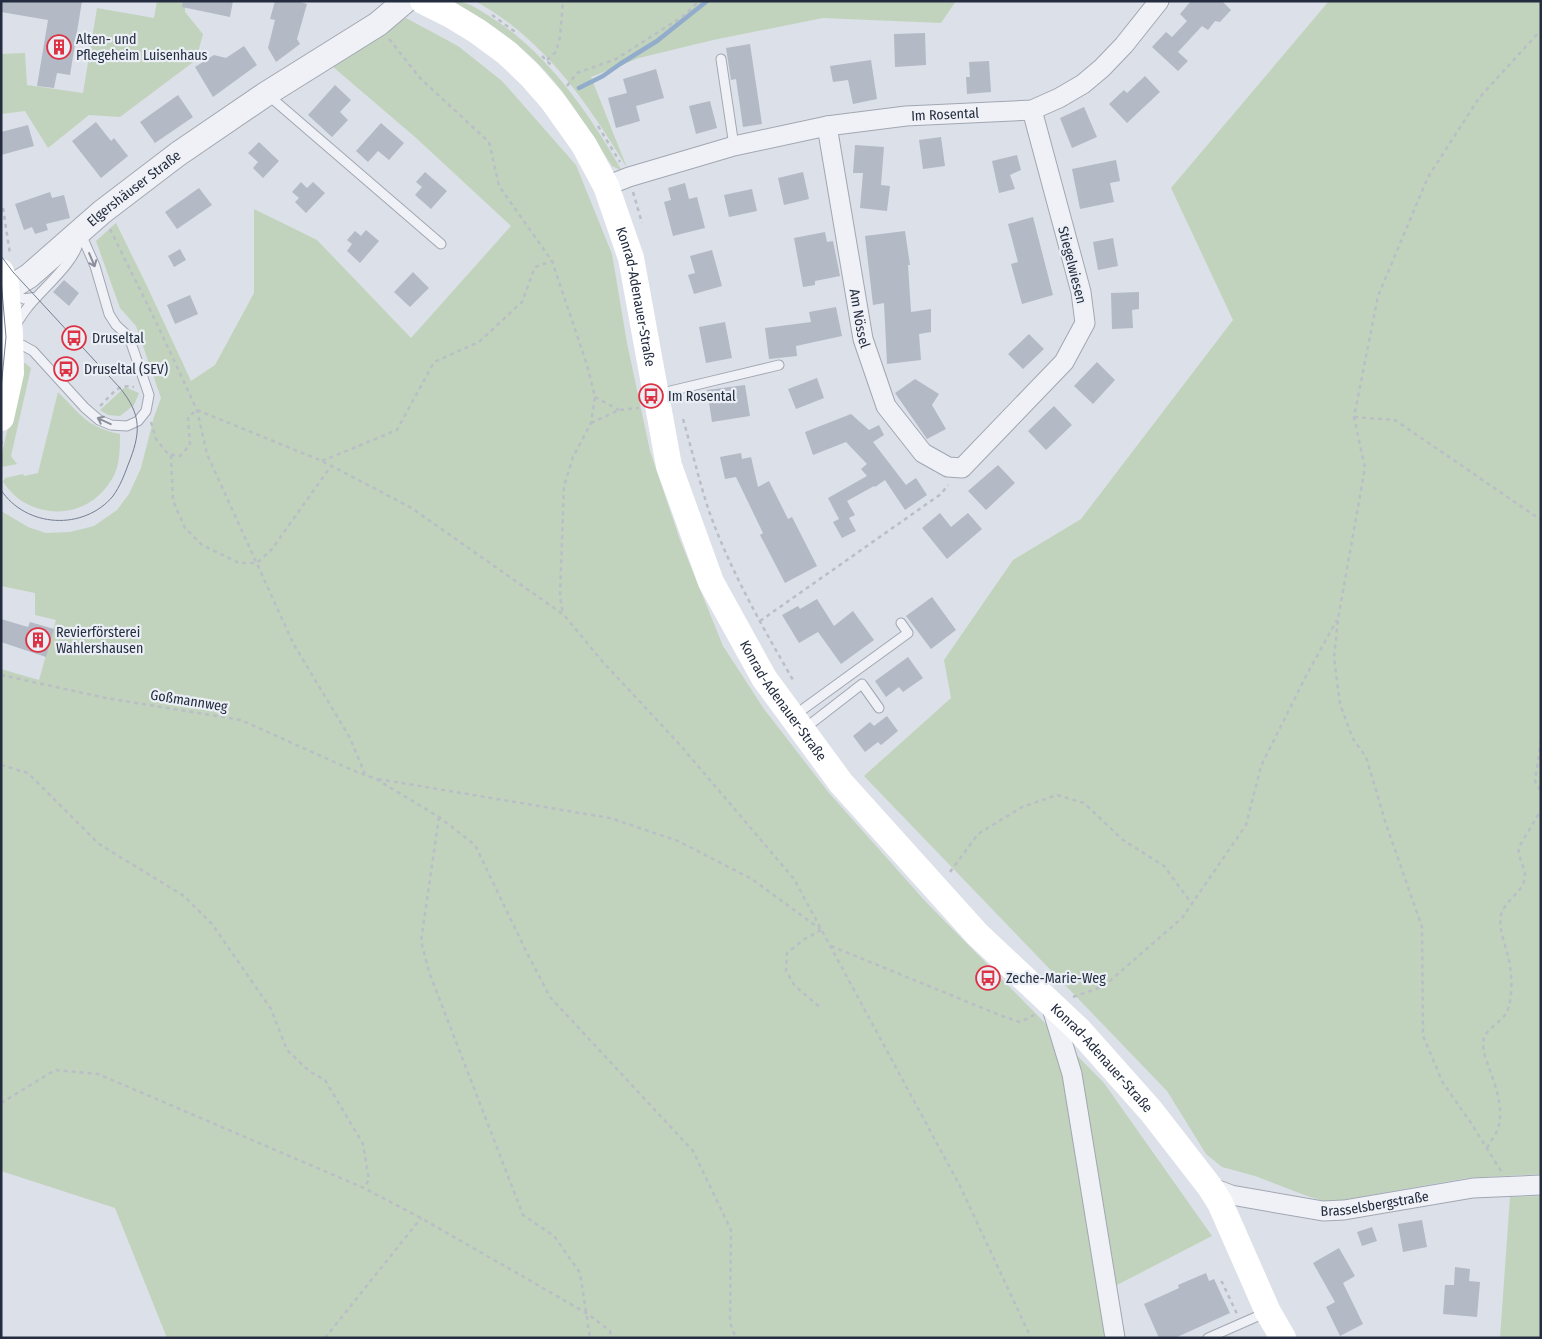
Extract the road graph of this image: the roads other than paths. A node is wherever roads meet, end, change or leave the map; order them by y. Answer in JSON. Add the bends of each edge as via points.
{"nodes":[{"id":1,"x":405,"y":1,"type":"edge"},
{"id":2,"x":423,"y":1,"type":"edge"},
{"id":3,"x":1159,"y":1,"type":"edge"},
{"id":4,"x":721,"y":59,"type":"dead end"},
{"id":5,"x":266,"y":94,"type":"junction"},
{"id":6,"x":1032,"y":110,"type":"junction"},
{"id":7,"x":828,"y":126,"type":"junction"},
{"id":8,"x":734,"y":146,"type":"junction"},
{"id":9,"x":617,"y":182,"type":"junction"},
{"id":10,"x":80,"y":232,"type":"junction"},
{"id":11,"x":441,"y":244,"type":"dead end"},
{"id":12,"x":4,"y":279,"type":"edge"},
{"id":13,"x":37,"y":296,"type":"junction"},
{"id":14,"x":7,"y":347,"type":"edge"},
{"id":15,"x":779,"y":365,"type":"dead end"},
{"id":16,"x":663,"y":397,"type":"junction"},
{"id":17,"x":1,"y":418,"type":"edge"},
{"id":18,"x":962,"y":468,"type":"joint"},
{"id":19,"x":901,"y":623,"type":"dead end"},
{"id":20,"x":879,"y":708,"type":"dead end"},
{"id":21,"x":797,"y":724,"type":"junction"},
{"id":22,"x":1051,"y":1004,"type":"junction"},
{"id":23,"x":1541,"y":1185,"type":"edge"},
{"id":24,"x":1210,"y":1187,"type":"junction"},
{"id":25,"x":1268,"y":1312,"type":"junction"},
{"id":26,"x":1115,"y":1338,"type":"edge"},
{"id":27,"x":1208,"y":1338,"type":"edge"},
{"id":28,"x":1283,"y":1338,"type":"edge"}],
"edges":[{"from":1,"to":5,"type":"street","name":"Elgershäuser Straße","via":[[378,24]]},
{"from":2,"to":9,"type":"main road","name":"Konrad-Adenauer-Straße","via":[[477,31],[507,53],[552,100],[584,146]]},
{"from":3,"to":6,"type":"street","name":"Im Rosental","via":[[1124,45],[1083,84]]},
{"from":4,"to":8,"type":"lane"},
{"from":5,"to":10,"type":"street","name":"Elgershäuser Straße","via":[[178,154]]},
{"from":5,"to":11,"type":"lane"},
{"from":6,"to":7,"type":"street","name":"Im Rosental","via":[[906,116]]},
{"from":6,"to":18,"type":"street","name":"Stiegelwiesen","via":[[1081,292],[1085,323],[1064,362]]},
{"from":7,"to":8,"type":"street","name":"Im Rosental"},
{"from":7,"to":18,"type":"street","name":"Am Nössel","via":[[863,338],[886,406],[923,453],[948,467]]},
{"from":8,"to":9,"type":"street","name":"Im Rosental"},
{"from":9,"to":16,"type":"main road","name":"Konrad-Adenauer-Straße"},
{"from":10,"to":12,"type":"street","name":"Elgershäuser Straße","via":[[29,276],[16,284]]},
{"from":10,"to":13,"type":"lane","via":[[73,256]]},
{"from":10,"to":14,"type":"lane","one_way":true,"via":[[95,266],[109,314],[129,337],[149,395],[146,411],[138,422],[127,426],[99,420],[33,352],[22,345]]},
{"from":12,"to":13,"type":"lane","via":[[10,291],[19,297]]},
{"from":12,"to":14,"type":"main road"},
{"from":13,"to":14,"type":"lane"},
{"from":14,"to":17,"type":"main road","via":[[11,373]]},
{"from":15,"to":16,"type":"lane"},
{"from":16,"to":21,"type":"main road","name":"Konrad-Adenauer-Straße","via":[[670,466],[711,582],[764,678]]},
{"from":19,"to":21,"type":"lane","via":[[908,633]]},
{"from":20,"to":21,"type":"lane","via":[[862,684]]},
{"from":21,"to":22,"type":"main road","name":"Konrad-Adenauer-Straße","via":[[841,783],[976,934]]},
{"from":22,"to":24,"type":"main road","name":"Konrad-Adenauer-Straße","via":[[1151,1111]]},
{"from":22,"to":26,"type":"street","via":[[1072,1074]]},
{"from":23,"to":24,"type":"street","name":"Brasselsbergstraße","via":[[1473,1188],[1323,1211],[1231,1195]]},
{"from":24,"to":25,"type":"main road","name":"Konrad-Adenauer-Straße"},
{"from":25,"to":27,"type":"lane"},
{"from":25,"to":28,"type":"main road","name":"Konrad-Adenauer-Straße"}]}
